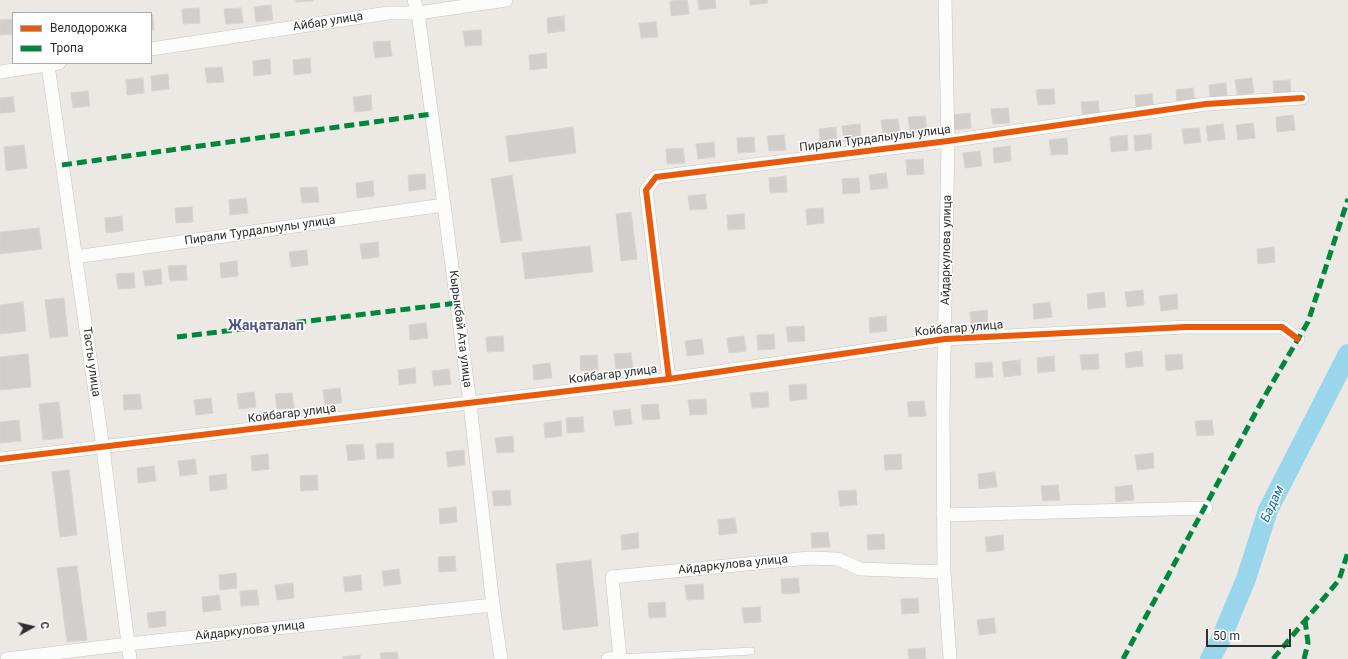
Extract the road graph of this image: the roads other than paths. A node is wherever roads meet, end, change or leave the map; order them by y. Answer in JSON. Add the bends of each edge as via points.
{"nodes":[{"id":1,"x":414,"y":0,"type":"edge"},
{"id":2,"x":506,"y":0,"type":"edge"},
{"id":3,"x":945,"y":0,"type":"edge"},
{"id":4,"x":418,"y":13,"type":"junction"},
{"id":5,"x":152,"y":49,"type":"edge"},
{"id":6,"x":53,"y":64,"type":"edge"},
{"id":7,"x":0,"y":72,"type":"edge"},
{"id":8,"x":1302,"y":98,"type":"dead end"},
{"id":9,"x":948,"y":141,"type":"junction"},
{"id":10,"x":444,"y":205,"type":"junction"},
{"id":11,"x":75,"y":257,"type":"junction"},
{"id":12,"x":945,"y":339,"type":"junction"},
{"id":13,"x":1298,"y":339,"type":"dead end"},
{"id":14,"x":669,"y":379,"type":"junction"},
{"id":15,"x":470,"y":404,"type":"junction"},
{"id":16,"x":103,"y":448,"type":"junction"},
{"id":17,"x":0,"y":459,"type":"edge"},
{"id":18,"x":1206,"y":508,"type":"dead end"},
{"id":19,"x":944,"y":515,"type":"junction"},
{"id":20,"x":944,"y":572,"type":"junction"},
{"id":21,"x":493,"y":605,"type":"junction"},
{"id":22,"x":128,"y":644,"type":"junction"},
{"id":23,"x":751,"y":651,"type":"dead end"},
{"id":24,"x":614,"y":658,"type":"edge"},
{"id":25,"x":7,"y":659,"type":"edge"},
{"id":26,"x":130,"y":659,"type":"edge"},
{"id":27,"x":501,"y":659,"type":"edge"},
{"id":28,"x":950,"y":659,"type":"edge"}],
"edges":[{"from":1,"to":4,"type":"street","name":"Кырыкбай Ата улица"},
{"from":2,"to":4,"type":"street","name":"Айбар улица"},
{"from":3,"to":9,"type":"street","name":"Айдаркулова улица"},
{"from":4,"to":5,"type":"street","name":"Айбар улица","via":[[388,13]]},
{"from":4,"to":10,"type":"street","name":"Кырыкбай Ата улица"},
{"from":6,"to":7,"type":"street"},
{"from":6,"to":11,"type":"street","name":"Тасты улица"},
{"from":8,"to":9,"type":"street","name":"Пирали Турдалыулы улица","via":[[1206,104]]},
{"from":9,"to":12,"type":"street","name":"Айдаркулова улица"},
{"from":9,"to":14,"type":"street","name":"Пирали Турдалыулы улица","via":[[656,177],[646,190]]},
{"from":10,"to":11,"type":"street","name":"Пирали Турдалыулы улица"},
{"from":10,"to":15,"type":"street","name":"Кырыкбай Ата улица"},
{"from":11,"to":16,"type":"street","name":"Тасты улица"},
{"from":12,"to":13,"type":"street","name":"Койбагар улица","via":[[1186,327],[1282,327]]},
{"from":12,"to":14,"type":"street","name":"Койбагар улица"},
{"from":12,"to":19,"type":"street","name":"Айдаркулова улица"},
{"from":14,"to":15,"type":"street","name":"Койбагар улица"},
{"from":15,"to":16,"type":"street","name":"Койбагар улица"},
{"from":15,"to":21,"type":"street","name":"Кырыкбай Ата улица"},
{"from":16,"to":17,"type":"street","name":"Койбагар улица"},
{"from":16,"to":22,"type":"street","name":"Тасты улица"},
{"from":18,"to":19,"type":"street"},
{"from":19,"to":20,"type":"street","name":"Айдаркулова улица"},
{"from":20,"to":24,"type":"street","name":"Айдаркулова улица","via":[[860,569],[838,559],[809,558],[612,577]]},
{"from":20,"to":28,"type":"street","name":"Айдаркулова улица"},
{"from":21,"to":22,"type":"street","name":"Айдаркулова улица"},
{"from":21,"to":27,"type":"street","name":"Кырыкбай Ата улица"},
{"from":22,"to":25,"type":"street","name":"Айдаркулова улица"},
{"from":22,"to":26,"type":"street","name":"Тасты улица"},
{"from":23,"to":24,"type":"lane"}]}
